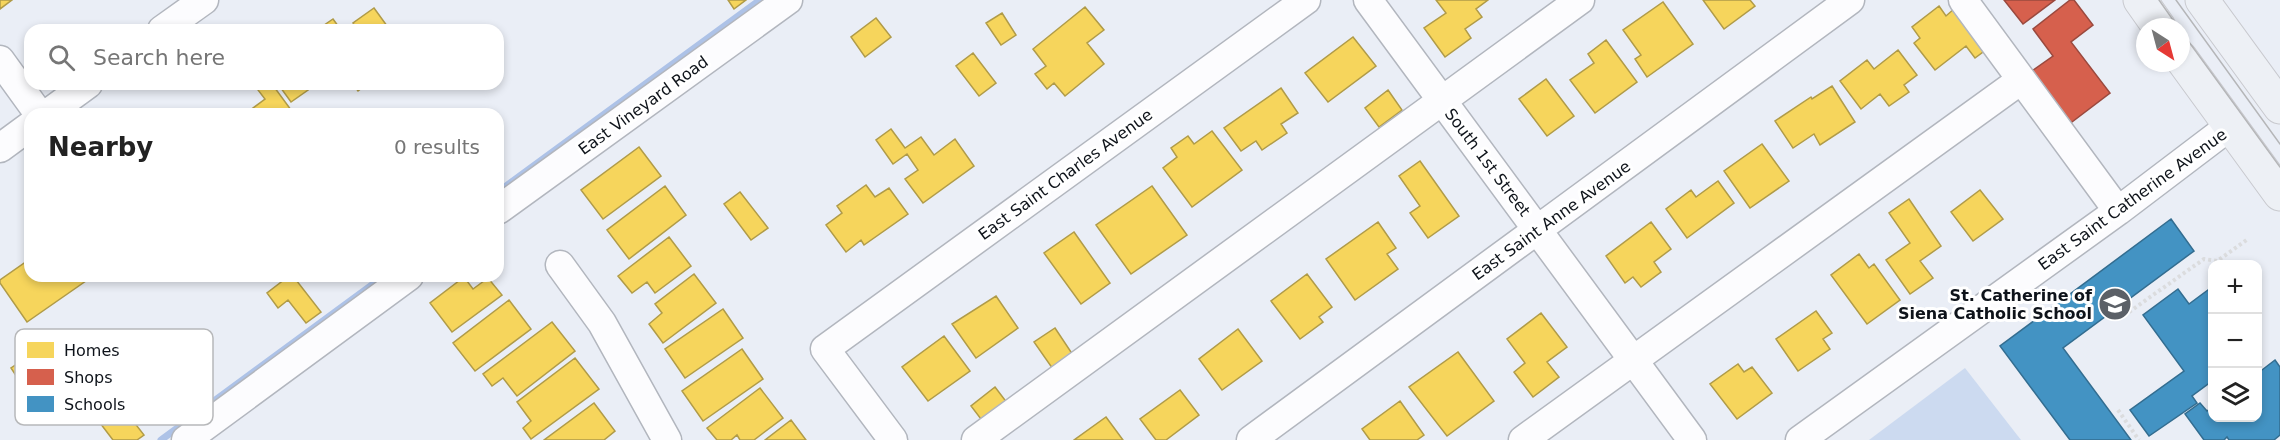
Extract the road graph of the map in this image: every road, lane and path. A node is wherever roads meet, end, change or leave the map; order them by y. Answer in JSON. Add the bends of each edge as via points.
{"nodes":[{"id":1,"x":204,"y":0,"type":"edge"},
{"id":2,"x":788,"y":0,"type":"edge"},
{"id":3,"x":1306,"y":0,"type":"edge"},
{"id":4,"x":1368,"y":0,"type":"edge"},
{"id":5,"x":1580,"y":0,"type":"edge"},
{"id":6,"x":1850,"y":0,"type":"edge"},
{"id":7,"x":1963,"y":0,"type":"edge"},
{"id":8,"x":2139,"y":0,"type":"edge"},
{"id":9,"x":2202,"y":0,"type":"edge"},
{"id":10,"x":2152,"y":18,"type":"edge"},
{"id":11,"x":170,"y":24,"type":"edge"},
{"id":12,"x":0,"y":60,"type":"edge"},
{"id":13,"x":2190,"y":70,"type":"edge"},
{"id":14,"x":2021,"y":80,"type":"junction"},
{"id":15,"x":80,"y":90,"type":"edge"},
{"id":16,"x":2278,"y":99,"type":"edge"},
{"id":17,"x":1442,"y":100,"type":"junction"},
{"id":18,"x":35,"y":108,"type":"edge"},
{"id":19,"x":55,"y":108,"type":"edge"},
{"id":20,"x":2230,"y":126,"type":"junction"},
{"id":21,"x":24,"y":130,"type":"edge"},
{"id":22,"x":0,"y":148,"type":"edge"},
{"id":23,"x":2280,"y":194,"type":"edge"},
{"id":24,"x":504,"y":206,"type":"edge"},
{"id":25,"x":2118,"y":211,"type":"junction"},
{"id":26,"x":1538,"y":229,"type":"junction"},
{"id":27,"x":2248,"y":239,"type":"dead end"},
{"id":28,"x":560,"y":265,"type":"dead end"},
{"id":29,"x":401,"y":282,"type":"edge"},
{"id":30,"x":2129,"y":312,"type":"dead end"},
{"id":31,"x":1633,"y":359,"type":"junction"},
{"id":32,"x":2118,"y":410,"type":"dead end"},
{"id":33,"x":213,"y":420,"type":"edge"},
{"id":34,"x":206,"y":425,"type":"edge"},
{"id":35,"x":186,"y":440,"type":"edge"},
{"id":36,"x":667,"y":440,"type":"edge"},
{"id":37,"x":893,"y":440,"type":"edge"},
{"id":38,"x":976,"y":440,"type":"edge"},
{"id":39,"x":1251,"y":440,"type":"edge"},
{"id":40,"x":1523,"y":440,"type":"edge"},
{"id":41,"x":1692,"y":440,"type":"edge"},
{"id":42,"x":1800,"y":440,"type":"edge"},
{"id":43,"x":2139,"y":440,"type":"edge"}],
"edges":[{"from":1,"to":11,"type":"street"},
{"from":2,"to":24,"type":"street","name":"East Vineyard Road"},
{"from":3,"to":37,"type":"street","name":"East Saint Charles Avenue","via":[[825,349]]},
{"from":4,"to":17,"type":"street","name":"South 1st Street"},
{"from":5,"to":17,"type":"street"},
{"from":6,"to":26,"type":"street","name":"East Saint Anne Avenue"},
{"from":7,"to":14,"type":"street"},
{"from":8,"to":10,"type":"main road"},
{"from":9,"to":16,"type":"main road"},
{"from":12,"to":18,"type":"street"},
{"from":13,"to":20,"type":"main road"},
{"from":14,"to":25,"type":"street"},
{"from":14,"to":31,"type":"street"},
{"from":15,"to":19,"type":"street"},
{"from":17,"to":26,"type":"street","name":"South 1st Street"},
{"from":17,"to":38,"type":"street"},
{"from":20,"to":23,"type":"main road"},
{"from":20,"to":25,"type":"street","name":"East Saint Catherine Avenue"},
{"from":21,"to":22,"type":"street"},
{"from":25,"to":42,"type":"street","name":"East Saint Catherine Avenue"},
{"from":26,"to":31,"type":"street","name":"South 1st Street"},
{"from":26,"to":39,"type":"street","name":"East Saint Anne Avenue"},
{"from":27,"to":30,"type":"path","via":[[2217,261],[2204,259]]},
{"from":28,"to":36,"type":"street","via":[[602,323]]},
{"from":29,"to":33,"type":"street"},
{"from":31,"to":40,"type":"street"},
{"from":31,"to":41,"type":"street","name":"South 1st Street"},
{"from":32,"to":43,"type":"path"},
{"from":34,"to":35,"type":"street"}]}
